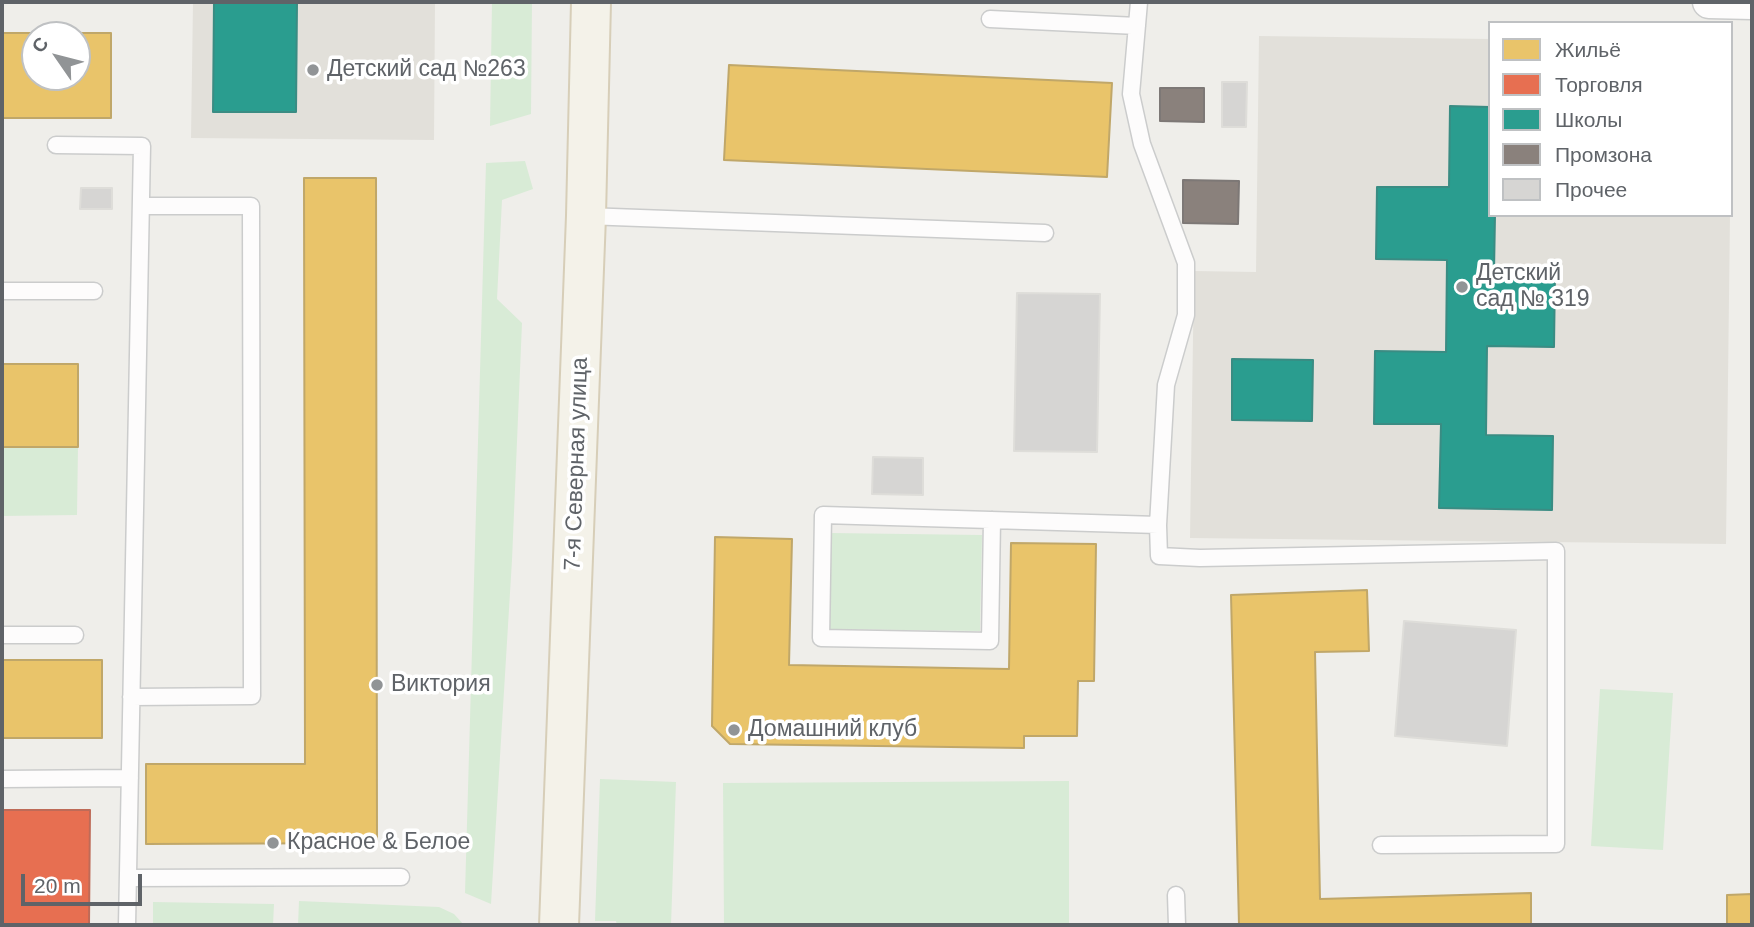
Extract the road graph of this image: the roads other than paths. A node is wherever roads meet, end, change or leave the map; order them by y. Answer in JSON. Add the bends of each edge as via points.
{"nodes":[{"id":1,"x":591,"y":2,"type":"edge"},
{"id":2,"x":1139,"y":2,"type":"edge"},
{"id":3,"x":1709,"y":2,"type":"edge"},
{"id":4,"x":1752,"y":3,"type":"edge"},
{"id":5,"x":990,"y":19,"type":"dead end"},
{"id":6,"x":1137,"y":26,"type":"junction"},
{"id":7,"x":57,"y":145,"type":"dead end"},
{"id":8,"x":141,"y":206,"type":"junction"},
{"id":9,"x":586,"y":216,"type":"junction"},
{"id":10,"x":1045,"y":233,"type":"dead end"},
{"id":11,"x":2,"y":291,"type":"edge"},
{"id":12,"x":94,"y":291,"type":"dead end"},
{"id":13,"x":992,"y":520,"type":"junction"},
{"id":14,"x":1158,"y":525,"type":"junction"},
{"id":15,"x":2,"y":635,"type":"edge"},
{"id":16,"x":75,"y":635,"type":"dead end"},
{"id":17,"x":131,"y":697,"type":"junction"},
{"id":18,"x":130,"y":778,"type":"junction"},
{"id":19,"x":2,"y":779,"type":"edge"},
{"id":20,"x":1381,"y":845,"type":"dead end"},
{"id":21,"x":401,"y":877,"type":"dead end"},
{"id":22,"x":128,"y":878,"type":"junction"},
{"id":23,"x":1176,"y":895,"type":"dead end"},
{"id":24,"x":127,"y":925,"type":"edge"},
{"id":25,"x":559,"y":925,"type":"edge"},
{"id":26,"x":1177,"y":925,"type":"edge"}],
"edges":[{"from":1,"to":9,"type":"main road","name":"7-я Северная улица"},
{"from":2,"to":6,"type":"lane"},
{"from":3,"to":4,"type":"street"},
{"from":5,"to":6,"type":"lane"},
{"from":6,"to":14,"type":"lane","via":[[1134,107],[1142,144],[1186,263],[1186,316],[1166,385]]},
{"from":7,"to":8,"type":"lane","via":[[142,146]]},
{"from":8,"to":17,"type":"lane"},
{"from":8,"to":17,"type":"lane","via":[[251,206],[252,696]]},
{"from":9,"to":10,"type":"lane"},
{"from":9,"to":25,"type":"main road","name":"7-я Северная улица"},
{"from":11,"to":12,"type":"lane"},
{"from":13,"to":13,"type":"lane","via":[[823,515],[821,638],[990,641]]},
{"from":13,"to":14,"type":"lane"},
{"from":14,"to":20,"type":"lane","via":[[1159,556],[1556,551],[1556,844]]},
{"from":15,"to":16,"type":"lane"},
{"from":17,"to":18,"type":"lane"},
{"from":18,"to":19,"type":"lane"},
{"from":18,"to":22,"type":"lane"},
{"from":21,"to":22,"type":"lane"},
{"from":22,"to":24,"type":"lane"},
{"from":23,"to":26,"type":"lane"}]}
